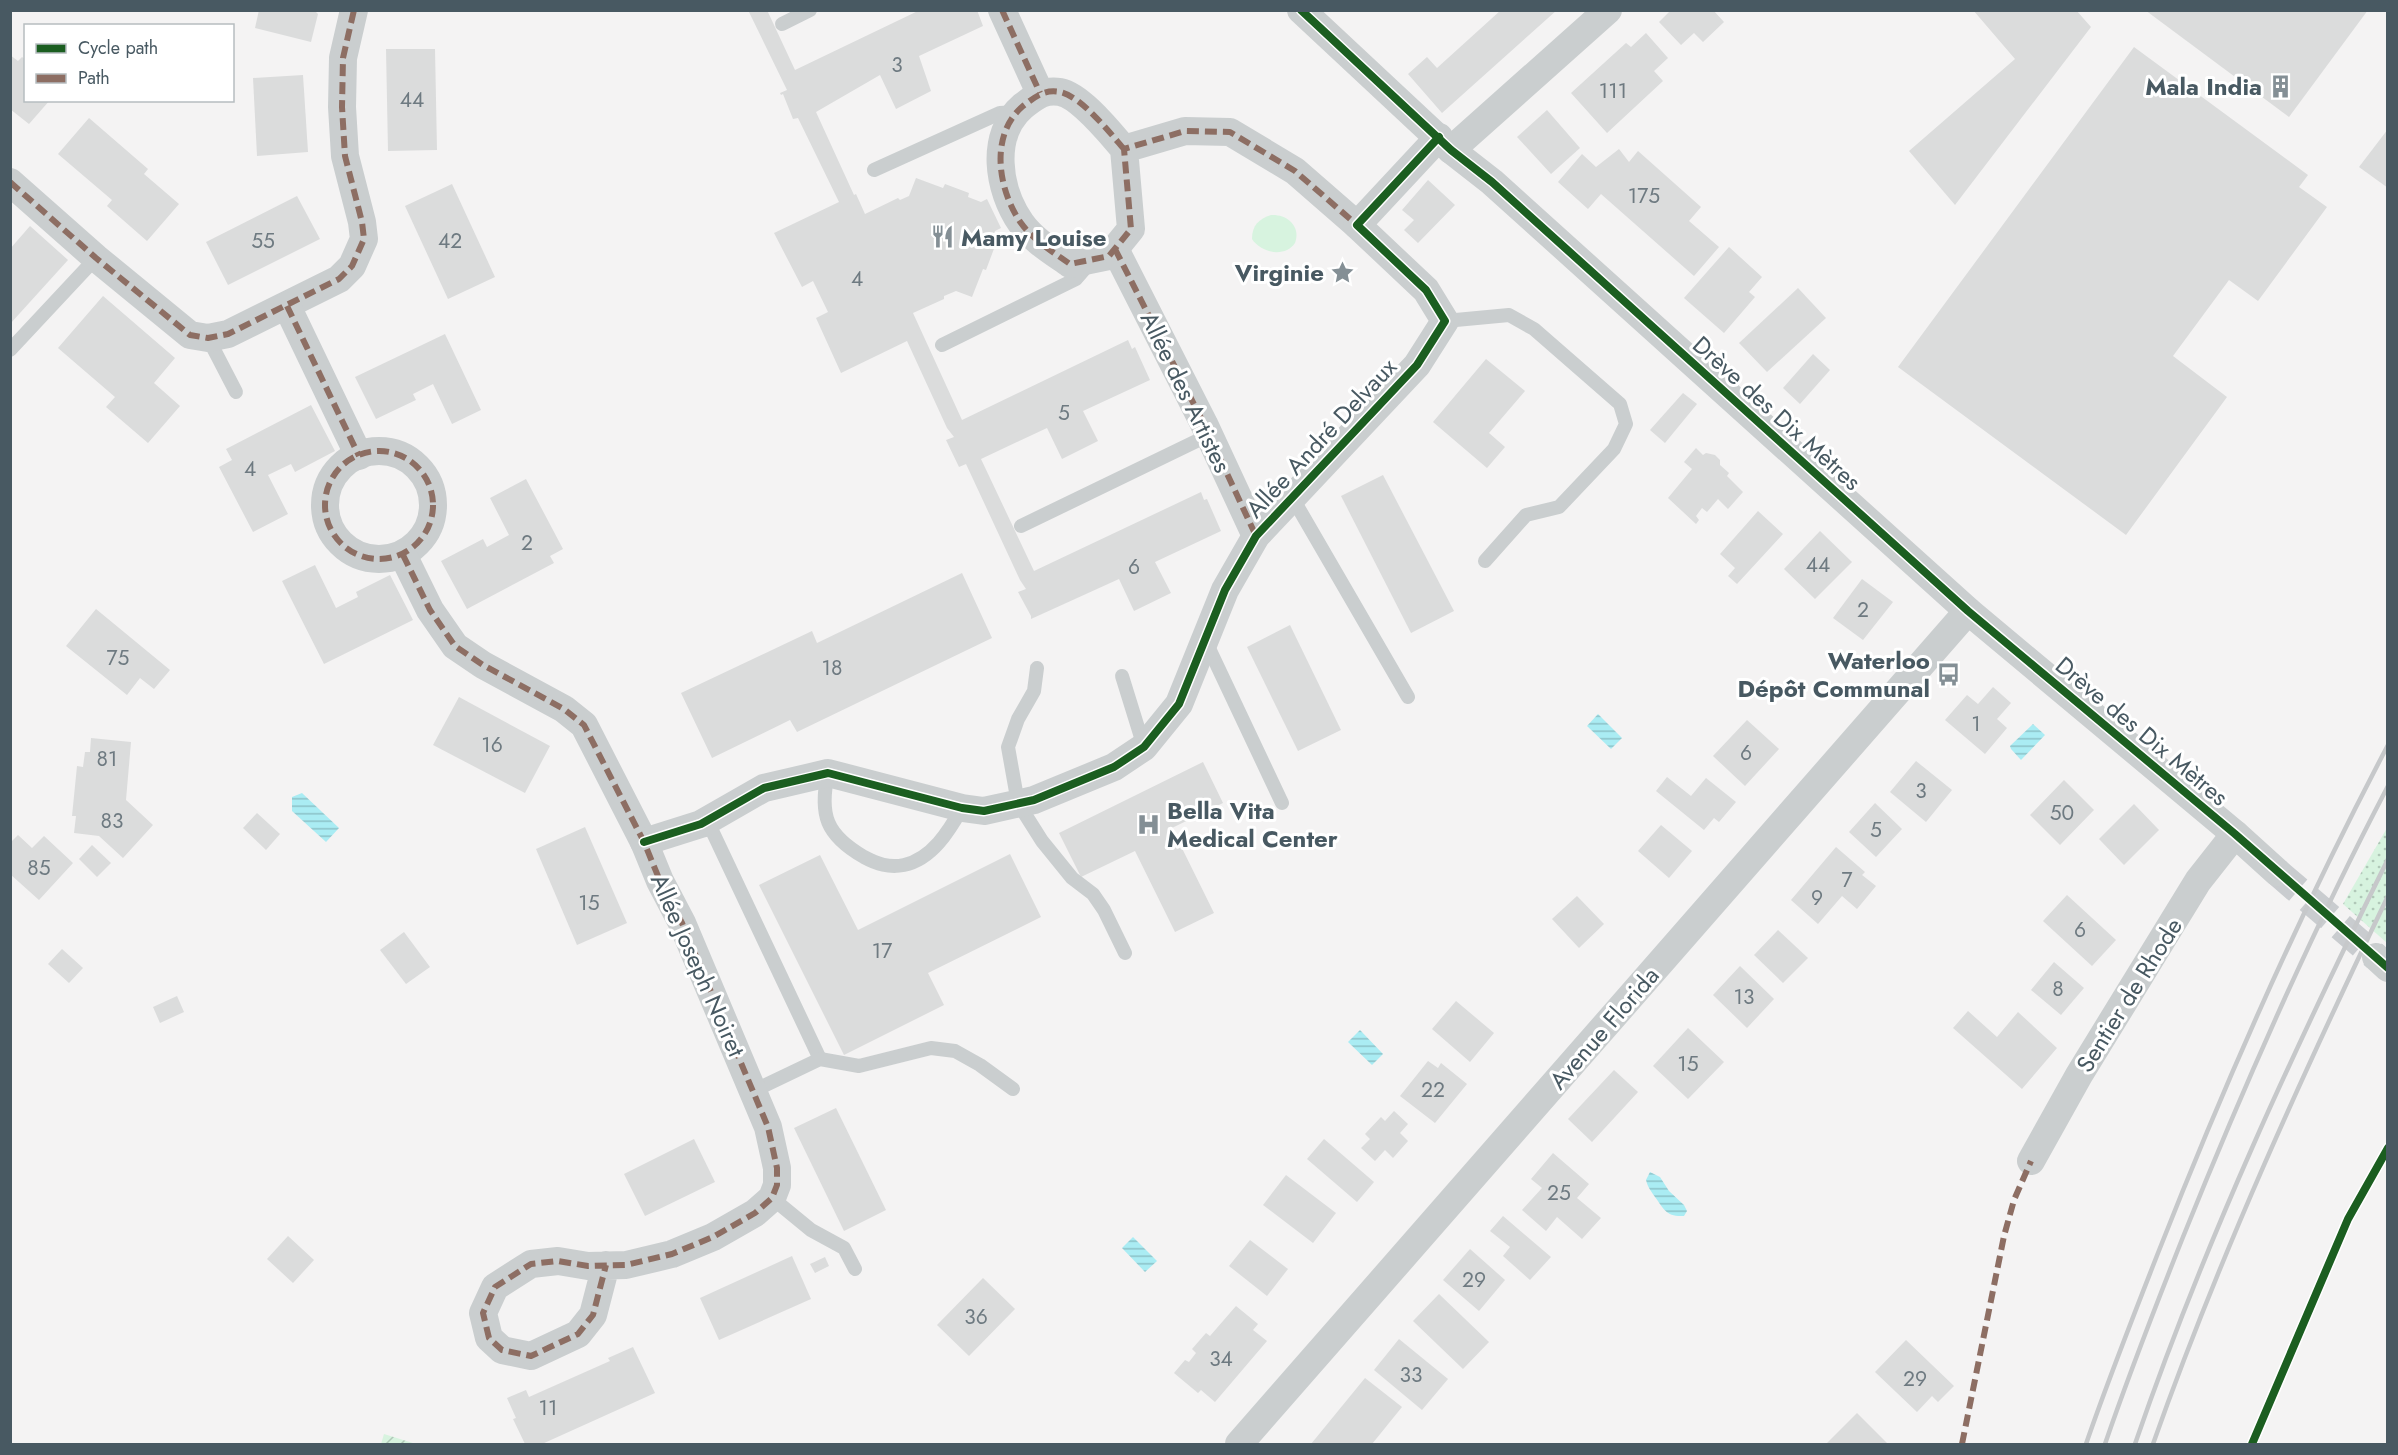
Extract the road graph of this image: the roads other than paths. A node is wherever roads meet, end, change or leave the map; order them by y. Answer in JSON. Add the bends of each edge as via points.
{"nodes":[{"id":1,"x":354,"y":10,"type":"edge"},
{"id":2,"x":810,"y":10,"type":"edge"},
{"id":3,"x":1002,"y":10,"type":"edge"},
{"id":4,"x":1301,"y":10,"type":"edge"},
{"id":5,"x":1608,"y":10,"type":"edge"},
{"id":6,"x":782,"y":24,"type":"dead end"},
{"id":7,"x":1040,"y":93,"type":"junction"},
{"id":8,"x":1017,"y":111,"type":"junction"},
{"id":9,"x":1445,"y":143,"type":"junction"},
{"id":10,"x":1124,"y":149,"type":"junction"},
{"id":11,"x":874,"y":170,"type":"dead end"},
{"id":12,"x":14,"y":193,"type":"edge"},
{"id":13,"x":1357,"y":225,"type":"junction"},
{"id":14,"x":1104,"y":254,"type":"junction"},
{"id":15,"x":96,"y":258,"type":"junction"},
{"id":16,"x":287,"y":306,"type":"junction"},
{"id":17,"x":1445,"y":321,"type":"junction"},
{"id":18,"x":208,"y":338,"type":"junction"},
{"id":19,"x":942,"y":345,"type":"dead end"},
{"id":20,"x":10,"y":350,"type":"edge"},
{"id":21,"x":236,"y":392,"type":"dead end"},
{"id":22,"x":1209,"y":435,"type":"junction"},
{"id":23,"x":359,"y":456,"type":"junction"},
{"id":24,"x":1292,"y":497,"type":"junction"},
{"id":25,"x":1021,"y":526,"type":"dead end"},
{"id":26,"x":1256,"y":536,"type":"junction"},
{"id":27,"x":402,"y":555,"type":"junction"},
{"id":28,"x":1485,"y":561,"type":"dead end"},
{"id":29,"x":1968,"y":611,"type":"junction"},
{"id":30,"x":1206,"y":642,"type":"junction"},
{"id":31,"x":1037,"y":668,"type":"dead end"},
{"id":32,"x":1122,"y":676,"type":"dead end"},
{"id":33,"x":1408,"y":697,"type":"dead end"},
{"id":34,"x":1144,"y":747,"type":"junction"},
{"id":35,"x":828,"y":773,"type":"junction"},
{"id":36,"x":1018,"y":803,"type":"junction"},
{"id":37,"x":1282,"y":803,"type":"dead end"},
{"id":38,"x":962,"y":808,"type":"junction"},
{"id":39,"x":707,"y":820,"type":"junction"},
{"id":40,"x":2235,"y":834,"type":"junction"},
{"id":41,"x":644,"y":842,"type":"junction"},
{"id":42,"x":2277,"y":872,"type":"tunnel mouth"},
{"id":43,"x":1125,"y":953,"type":"dead end"},
{"id":44,"x":820,"y":1059,"type":"junction"},
{"id":45,"x":1013,"y":1089,"type":"dead end"},
{"id":46,"x":753,"y":1091,"type":"junction"},
{"id":47,"x":2031,"y":1161,"type":"dead end"},
{"id":48,"x":772,"y":1198,"type":"junction"},
{"id":49,"x":606,"y":1265,"type":"dead end"},
{"id":50,"x":855,"y":1269,"type":"dead end"},
{"id":51,"x":1239,"y":1444,"type":"edge"}],
"edges":[{"from":1,"to":16,"type":"street","via":[[343,58],[342,107],[345,156],[364,240],[352,266],[339,279]]},
{"from":2,"to":6,"type":"lane"},
{"from":3,"to":7,"type":"street"},
{"from":4,"to":9,"type":"street","name":"Drève des Dix Mètres"},
{"from":5,"to":9,"type":"street"},
{"from":7,"to":8,"type":"street"},
{"from":7,"to":10,"type":"street","via":[[1061,92],[1088,109]]},
{"from":8,"to":11,"type":"lane","via":[[1000,113]]},
{"from":8,"to":14,"type":"street","via":[[1004,132],[1000,154],[1003,185],[1021,223],[1070,264]]},
{"from":9,"to":13,"type":"street"},
{"from":9,"to":29,"type":"street","name":"Drève des Dix Mètres"},
{"from":10,"to":13,"type":"street","via":[[1185,131],[1230,132],[1294,171]]},
{"from":10,"to":14,"type":"street","via":[[1131,230]]},
{"from":12,"to":15,"type":"street"},
{"from":13,"to":17,"type":"street","via":[[1426,290]]},
{"from":14,"to":19,"type":"lane","via":[[1076,279]]},
{"from":14,"to":22,"type":"street","name":"Allée des Artistes"},
{"from":15,"to":18,"type":"street","via":[[190,334]]},
{"from":15,"to":20,"type":"lane"},
{"from":16,"to":18,"type":"street","via":[[228,334]]},
{"from":16,"to":23,"type":"street"},
{"from":17,"to":24,"type":"street","name":"Allée André Delvaux","via":[[1417,365]]},
{"from":17,"to":28,"type":"lane","via":[[1509,315],[1526,324],[1620,404],[1626,424],[1614,449],[1559,507],[1526,515]]},
{"from":18,"to":21,"type":"lane"},
{"from":22,"to":25,"type":"lane"},
{"from":22,"to":26,"type":"street","name":"Allée des Artistes"},
{"from":23,"to":27,"type":"street","via":[[388,450],[412,462],[429,483],[434,510],[424,537]]},
{"from":23,"to":27,"type":"street","via":[[342,464],[329,482],[324,504],[328,526],[340,544],[359,556],[381,560]]},
{"from":24,"to":26,"type":"street","name":"Allée André Delvaux"},
{"from":24,"to":33,"type":"lane"},
{"from":26,"to":30,"type":"street","name":"Allée André Delvaux","via":[[1225,590]]},
{"from":27,"to":41,"type":"street","name":"Allée Joseph Noiret","via":[[430,610],[455,646],[564,709],[584,725]]},
{"from":29,"to":40,"type":"street","name":"Drève des Dix Mètres"},
{"from":29,"to":51,"type":"street","name":"Avenue Florida"},
{"from":30,"to":34,"type":"street","name":"Allée André Delvaux","via":[[1179,704]]},
{"from":30,"to":37,"type":"lane"},
{"from":31,"to":36,"type":"lane","via":[[1034,691],[1008,747]]},
{"from":32,"to":34,"type":"lane"},
{"from":34,"to":36,"type":"street","name":"Allée André Delvaux","via":[[1114,767]]},
{"from":35,"to":38,"type":"street","name":"Allée André Delvaux"},
{"from":35,"to":38,"type":"lane","via":[[823,795],[829,826],[845,846],[880,865],[904,865],[925,855],[947,835]]},
{"from":35,"to":39,"type":"street","name":"Allée André Delvaux","via":[[764,788]]},
{"from":36,"to":38,"type":"street","name":"Allée André Delvaux","via":[[984,811]]},
{"from":36,"to":43,"type":"lane","via":[[1071,878],[1099,902]]},
{"from":39,"to":41,"type":"street","name":"Allée André Delvaux"},
{"from":39,"to":44,"type":"lane"},
{"from":40,"to":42,"type":"street","name":"Drève des Dix Mètres"},
{"from":40,"to":47,"type":"street","name":"Sentier de Rhode","via":[[2198,881]]},
{"from":41,"to":46,"type":"street","name":"Allée Joseph Noiret"},
{"from":44,"to":45,"type":"lane","via":[[859,1066],[931,1048],[955,1051]]},
{"from":44,"to":46,"type":"lane"},
{"from":46,"to":48,"type":"street","name":"Allée Joseph Noiret","via":[[768,1127],[777,1168]]},
{"from":48,"to":49,"type":"street","via":[[755,1213],[713,1237],[672,1254],[626,1265]]},
{"from":48,"to":50,"type":"lane","via":[[811,1230],[844,1248]]}]}
